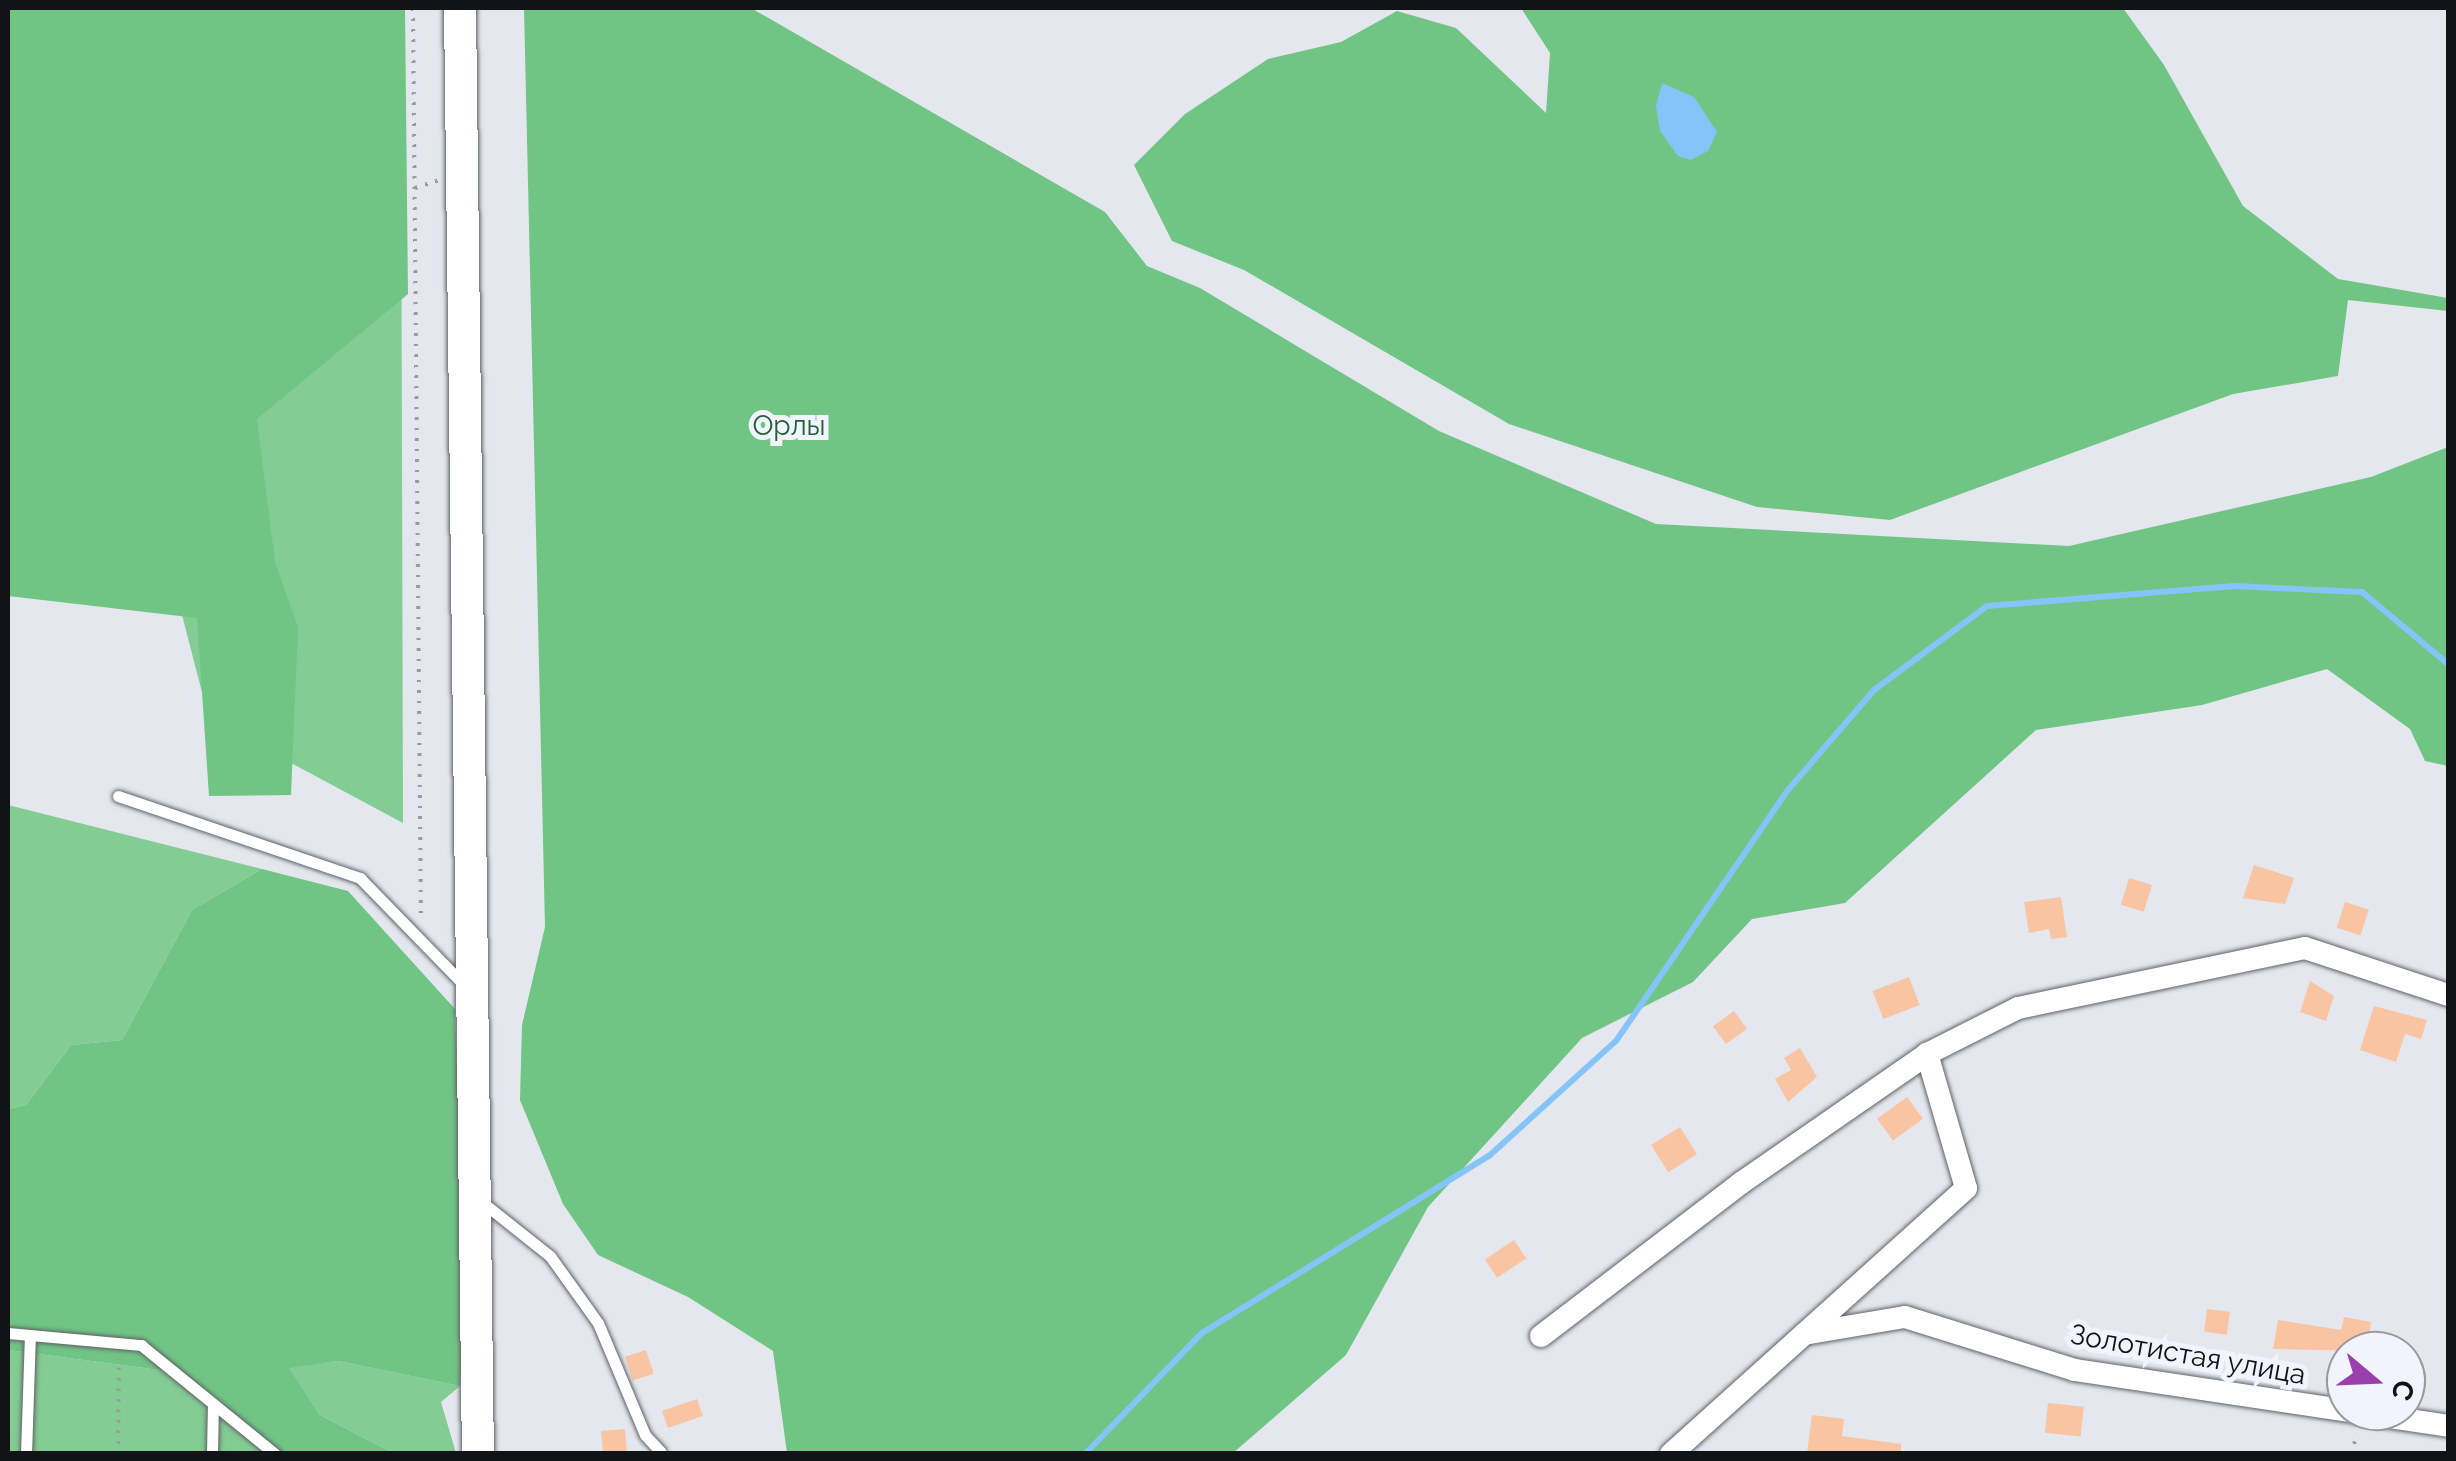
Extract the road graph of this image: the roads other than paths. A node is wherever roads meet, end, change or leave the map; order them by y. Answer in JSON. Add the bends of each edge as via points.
{"nodes":[{"id":1,"x":460,"y":8,"type":"edge"},
{"id":2,"x":118,"y":796,"type":"dead end"},
{"id":3,"x":472,"y":993,"type":"junction"},
{"id":4,"x":2448,"y":995,"type":"edge"},
{"id":5,"x":1927,"y":1054,"type":"junction"},
{"id":6,"x":475,"y":1196,"type":"junction"},
{"id":7,"x":8,"y":1333,"type":"edge"},
{"id":8,"x":1804,"y":1334,"type":"junction"},
{"id":9,"x":30,"y":1335,"type":"junction"},
{"id":10,"x":1541,"y":1336,"type":"dead end"},
{"id":11,"x":213,"y":1404,"type":"junction"},
{"id":12,"x":2448,"y":1426,"type":"edge"},
{"id":13,"x":662,"y":1452,"type":"edge"},
{"id":14,"x":26,"y":1454,"type":"edge"},
{"id":15,"x":212,"y":1454,"type":"edge"},
{"id":16,"x":275,"y":1454,"type":"edge"},
{"id":17,"x":478,"y":1454,"type":"edge"},
{"id":18,"x":1671,"y":1454,"type":"edge"}],
"edges":[{"from":1,"to":3,"type":"main road"},
{"from":2,"to":3,"type":"lane","via":[[360,878]]},
{"from":3,"to":6,"type":"main road"},
{"from":4,"to":5,"type":"street","via":[[2305,948],[2018,1008]]},
{"from":5,"to":8,"type":"street","via":[[1966,1188]]},
{"from":5,"to":10,"type":"street","via":[[1741,1183]]},
{"from":6,"to":13,"type":"lane","via":[[550,1256],[598,1323],[645,1435]]},
{"from":6,"to":17,"type":"main road"},
{"from":7,"to":9,"type":"lane"},
{"from":8,"to":12,"type":"street","name":"Золотистая улица","via":[[1905,1317],[2075,1370]]},
{"from":8,"to":18,"type":"street"},
{"from":9,"to":11,"type":"lane","via":[[140,1345]]},
{"from":9,"to":14,"type":"lane"},
{"from":11,"to":15,"type":"lane"},
{"from":11,"to":16,"type":"lane"}]}
